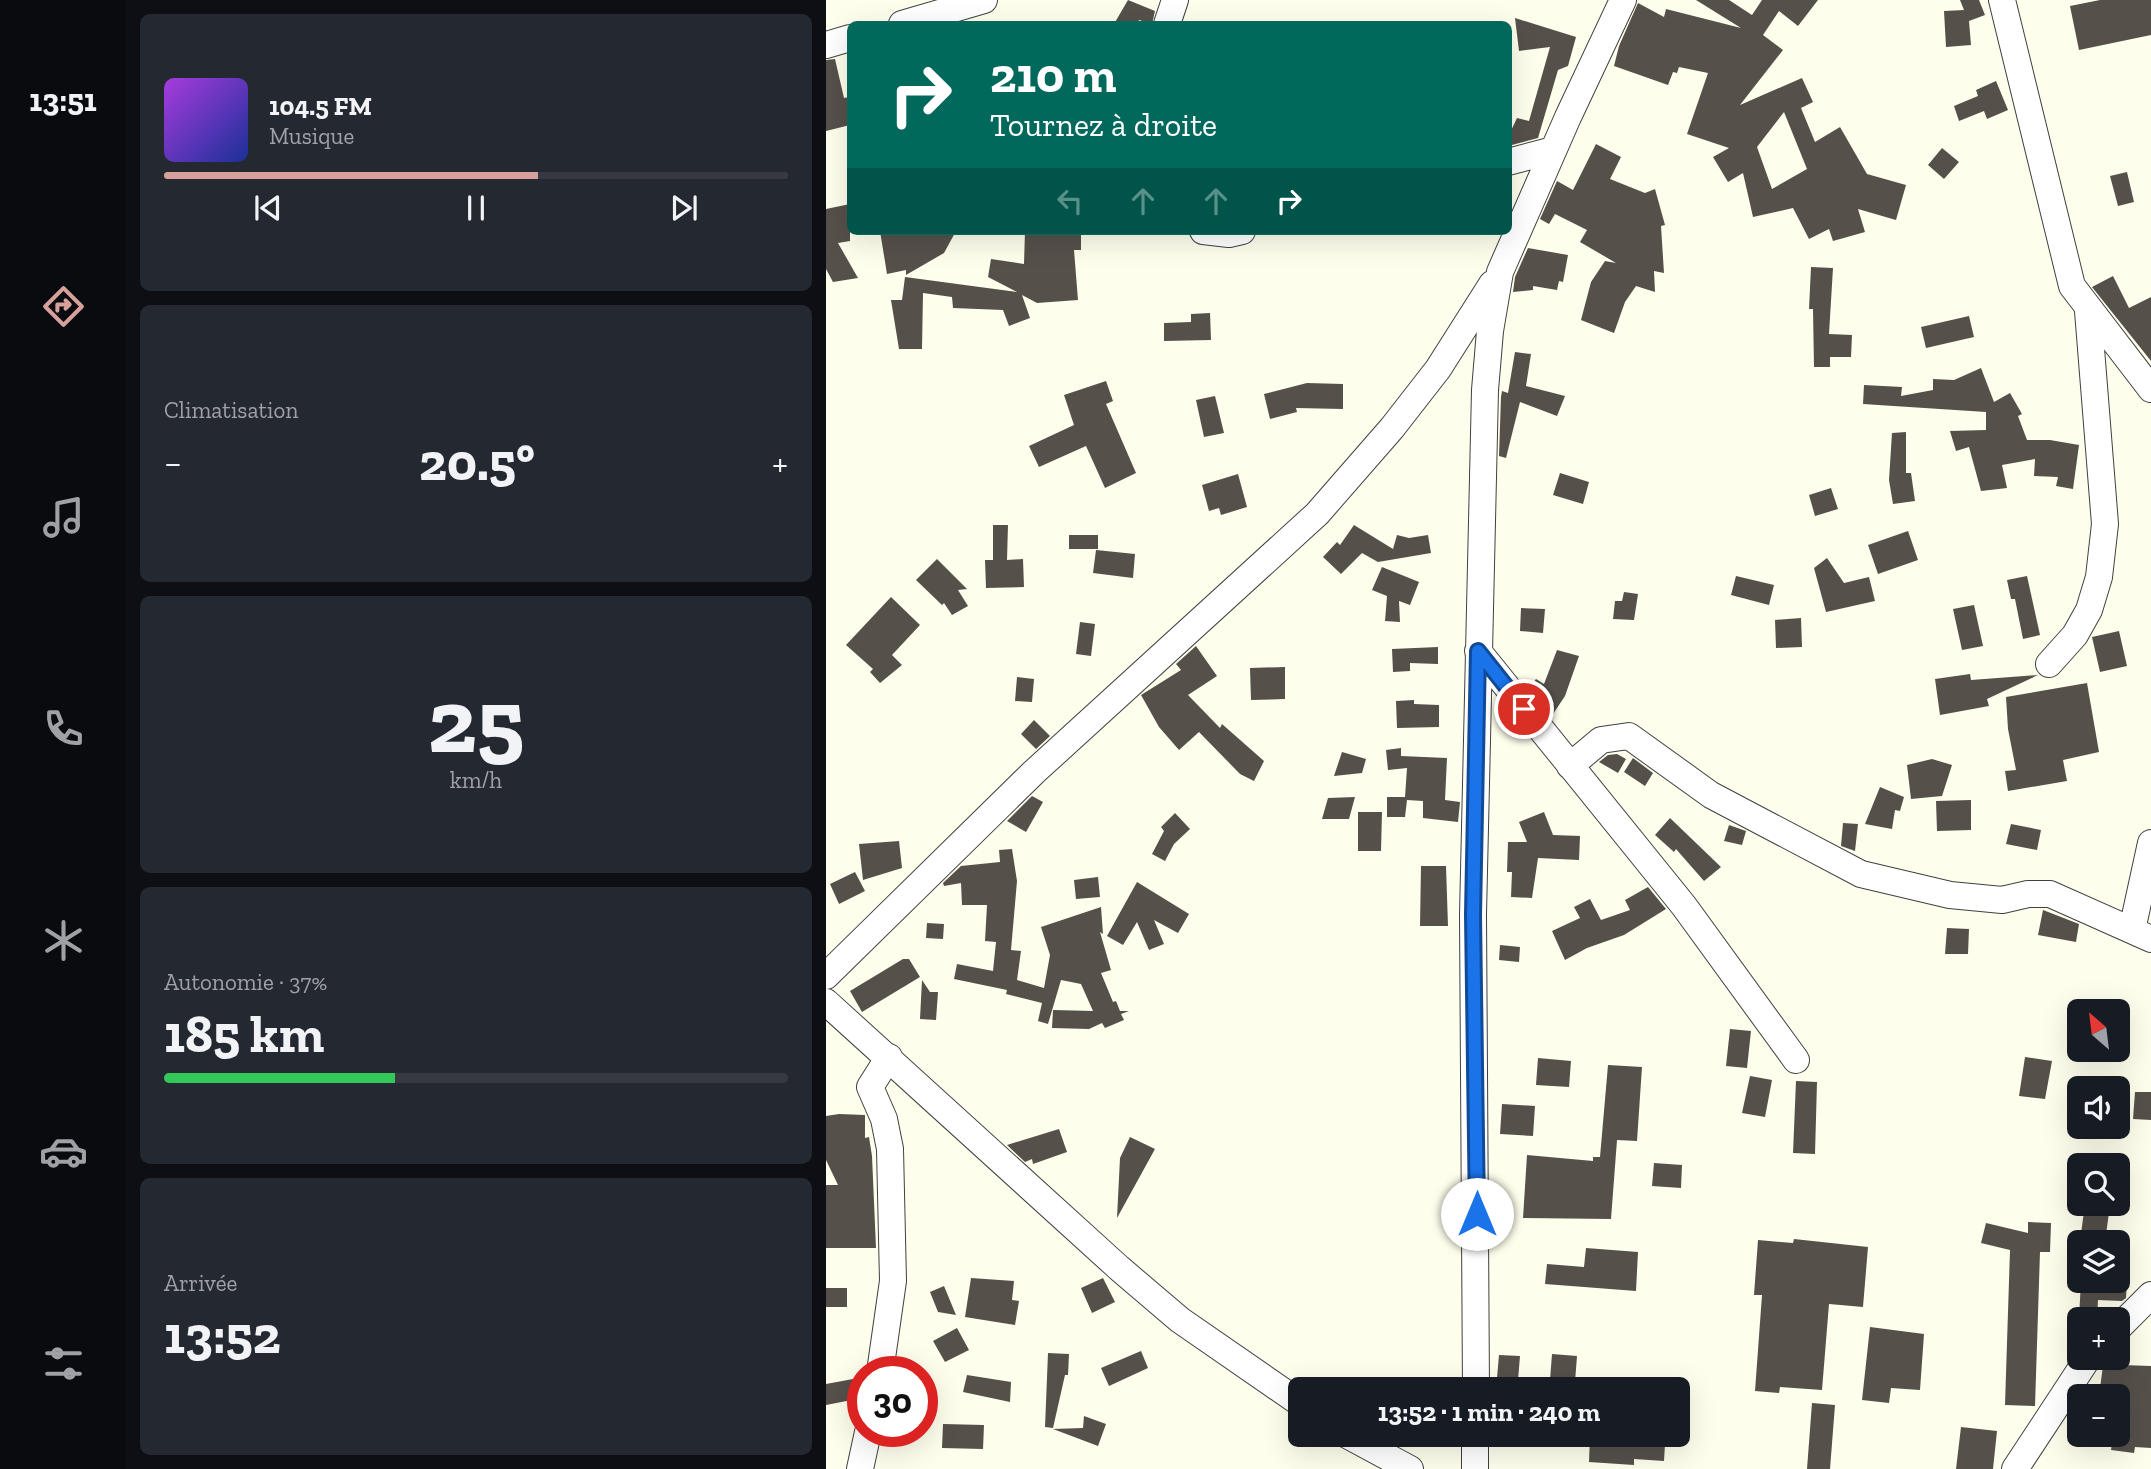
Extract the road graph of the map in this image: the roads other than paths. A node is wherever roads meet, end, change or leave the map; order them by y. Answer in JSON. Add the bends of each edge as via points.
{"nodes":[{"id":1,"x":984,"y":0,"type":"edge"},
{"id":2,"x":1175,"y":0,"type":"edge"},
{"id":3,"x":1623,"y":0,"type":"edge"},
{"id":4,"x":2001,"y":0,"type":"edge"},
{"id":5,"x":912,"y":21,"type":"edge"},
{"id":6,"x":1168,"y":21,"type":"edge"},
{"id":7,"x":847,"y":39,"type":"edge"},
{"id":8,"x":826,"y":45,"type":"edge"},
{"id":9,"x":1553,"y":150,"type":"junction"},
{"id":10,"x":1512,"y":161,"type":"edge"},
{"id":11,"x":1500,"y":272,"type":"junction"},
{"id":12,"x":2088,"y":310,"type":"junction"},
{"id":13,"x":2151,"y":389,"type":"edge"},
{"id":14,"x":1478,"y":651,"type":"junction"},
{"id":15,"x":2049,"y":664,"type":"dead end"},
{"id":16,"x":1570,"y":766,"type":"junction"},
{"id":17,"x":2151,"y":843,"type":"edge"},
{"id":18,"x":2141,"y":934,"type":"edge"},
{"id":19,"x":826,"y":976,"type":"edge"},
{"id":20,"x":826,"y":1002,"type":"edge"},
{"id":21,"x":889,"y":1057,"type":"junction"},
{"id":22,"x":1796,"y":1060,"type":"dead end"},
{"id":23,"x":2151,"y":1295,"type":"edge"},
{"id":24,"x":2130,"y":1316,"type":"edge"},
{"id":25,"x":882,"y":1356,"type":"edge"},
{"id":26,"x":2080,"y":1370,"type":"edge"},
{"id":27,"x":1476,"y":1377,"type":"edge"},
{"id":28,"x":1288,"y":1395,"type":"edge"},
{"id":29,"x":865,"y":1447,"type":"edge"},
{"id":30,"x":1369,"y":1447,"type":"edge"},
{"id":31,"x":1475,"y":1447,"type":"edge"},
{"id":32,"x":860,"y":1469,"type":"edge"},
{"id":33,"x":1410,"y":1469,"type":"edge"},
{"id":34,"x":1475,"y":1469,"type":"edge"},
{"id":35,"x":2015,"y":1469,"type":"edge"}],
"edges":[{"from":1,"to":5,"type":"street"},
{"from":2,"to":6,"type":"street"},
{"from":3,"to":9,"type":"street"},
{"from":4,"to":12,"type":"street","via":[[2062,251],[2072,286]]},
{"from":7,"to":8,"type":"street"},
{"from":9,"to":10,"type":"street"},
{"from":9,"to":11,"type":"street"},
{"from":11,"to":14,"type":"street","via":[[1485,390]]},
{"from":11,"to":19,"type":"street","via":[[1438,369],[1317,514],[1034,772]]},
{"from":12,"to":13,"type":"street"},
{"from":12,"to":15,"type":"street","via":[[2105,523],[2099,576],[2089,610],[2075,635]]},
{"from":14,"to":16,"type":"street"},
{"from":14,"to":27,"type":"street","via":[[1473,915]]},
{"from":16,"to":18,"type":"street","via":[[1601,740],[1629,736],[1711,795],[1861,874],[1950,895],[2002,900],[2050,894]]},
{"from":16,"to":22,"type":"street","via":[[1684,906]]},
{"from":17,"to":18,"type":"street"},
{"from":20,"to":21,"type":"street"},
{"from":21,"to":25,"type":"street","via":[[870,1087],[890,1149],[893,1281]]},
{"from":21,"to":28,"type":"street","via":[[1180,1320]]},
{"from":23,"to":24,"type":"street"},
{"from":26,"to":35,"type":"street"},
{"from":29,"to":32,"type":"street"},
{"from":30,"to":33,"type":"street"},
{"from":31,"to":34,"type":"street"}]}
